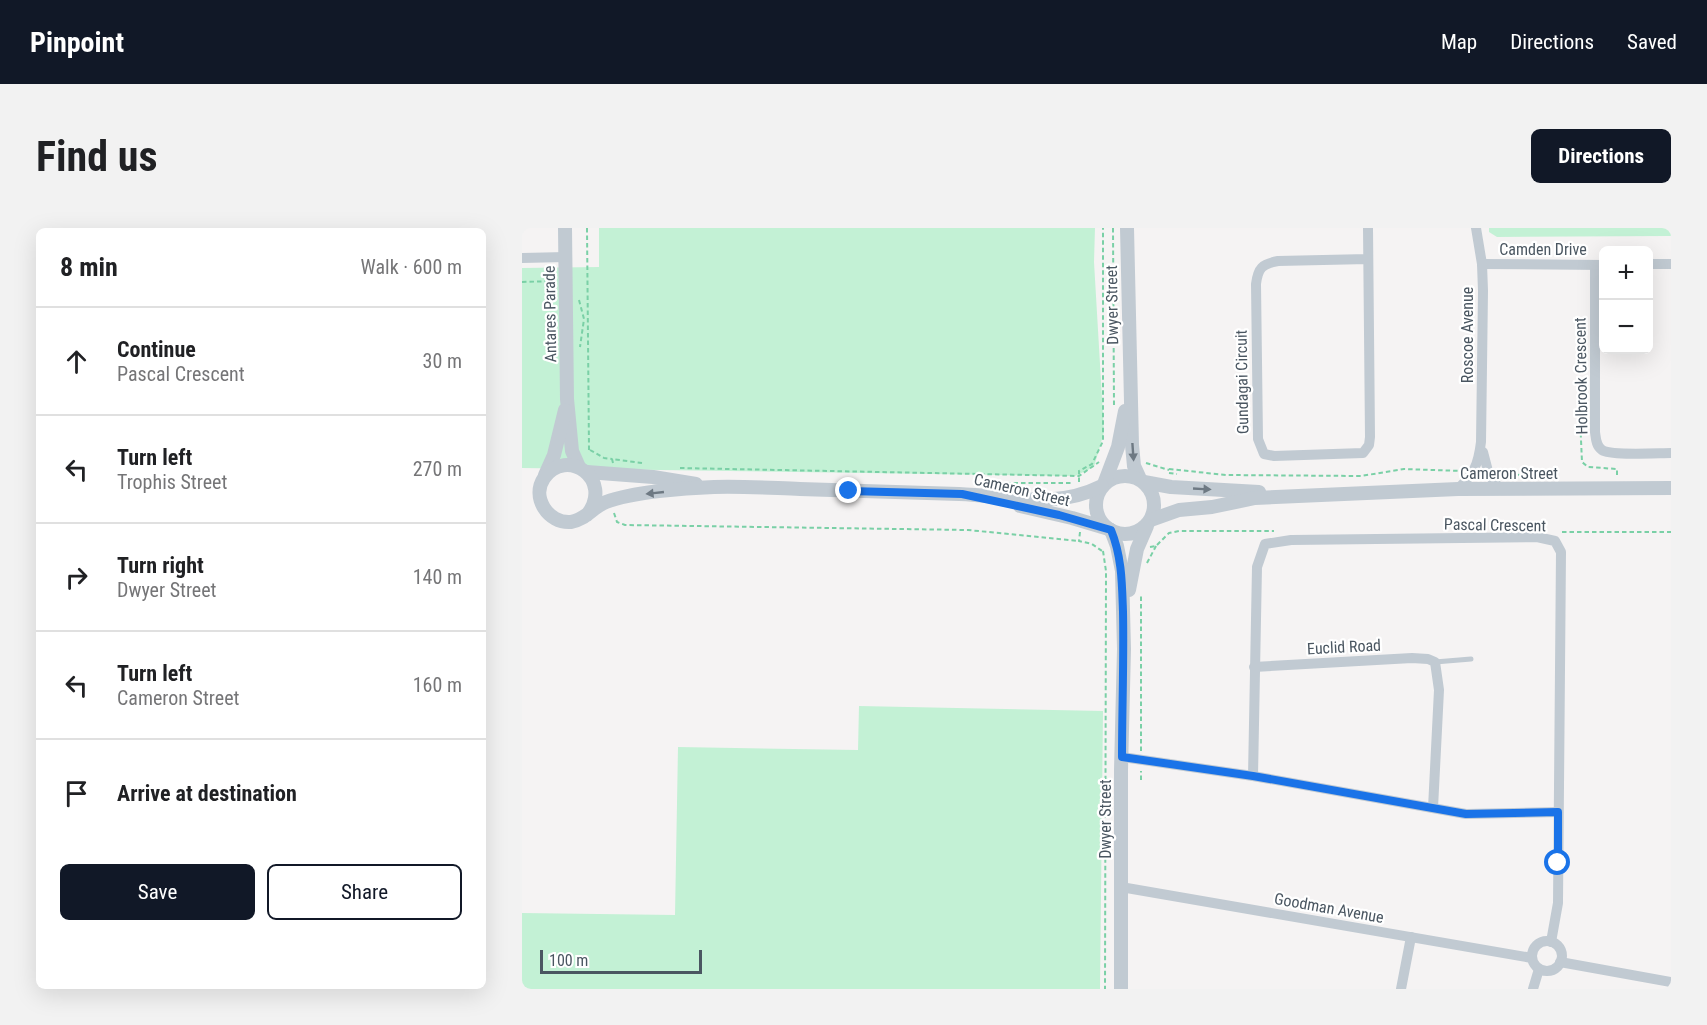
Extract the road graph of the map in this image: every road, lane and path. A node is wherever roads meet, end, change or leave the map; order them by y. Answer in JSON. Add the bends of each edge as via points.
{"nodes":[{"id":1,"x":565,"y":228,"type":"edge"},
{"id":2,"x":586,"y":228,"type":"edge"},
{"id":3,"x":1103,"y":228,"type":"edge"},
{"id":4,"x":1113,"y":228,"type":"edge"},
{"id":5,"x":1127,"y":228,"type":"edge"},
{"id":6,"x":1368,"y":228,"type":"edge"},
{"id":7,"x":1476,"y":228,"type":"edge"},
{"id":8,"x":566,"y":257,"type":"junction"},
{"id":9,"x":522,"y":258,"type":"edge"},
{"id":10,"x":1368,"y":259,"type":"junction"},
{"id":11,"x":1482,"y":264,"type":"junction"},
{"id":12,"x":1653,"y":264,"type":"edge"},
{"id":13,"x":1671,"y":264,"type":"edge"},
{"id":14,"x":1599,"y":265,"type":"edge"},
{"id":15,"x":579,"y":291,"type":"dead end"},
{"id":16,"x":580,"y":356,"type":"dead end"},
{"id":17,"x":1130,"y":382,"type":"junction"},
{"id":18,"x":567,"y":399,"type":"junction"},
{"id":19,"x":1114,"y":408,"type":"dead end"},
{"id":20,"x":1108,"y":438,"type":"dead end"},
{"id":21,"x":1481,"y":442,"type":"junction"},
{"id":22,"x":1105,"y":447,"type":"dead end"},
{"id":23,"x":589,"y":450,"type":"dead end"},
{"id":24,"x":1671,"y":453,"type":"edge"},
{"id":25,"x":1102,"y":456,"type":"dead end"},
{"id":26,"x":646,"y":464,"type":"dead end"},
{"id":27,"x":679,"y":468,"type":"dead end"},
{"id":28,"x":1169,"y":469,"type":"dead end"},
{"id":29,"x":583,"y":470,"type":"junction"},
{"id":30,"x":1474,"y":471,"type":"junction"},
{"id":31,"x":1488,"y":471,"type":"junction"},
{"id":32,"x":613,"y":473,"type":"junction"},
{"id":33,"x":1617,"y":475,"type":"dead end"},
{"id":34,"x":1624,"y":475,"type":"dead end"},
{"id":35,"x":1079,"y":476,"type":"junction"},
{"id":36,"x":1532,"y":476,"type":"dead end"},
{"id":37,"x":1142,"y":480,"type":"junction"},
{"id":38,"x":542,"y":482,"type":"junction"},
{"id":39,"x":1103,"y":485,"type":"junction"},
{"id":40,"x":713,"y":487,"type":"junction"},
{"id":41,"x":1671,"y":488,"type":"edge"},
{"id":42,"x":1458,"y":489,"type":"junction"},
{"id":43,"x":1500,"y":489,"type":"junction"},
{"id":44,"x":962,"y":494,"type":"junction"},
{"id":45,"x":1348,"y":495,"type":"junction"},
{"id":46,"x":614,"y":499,"type":"junction"},
{"id":47,"x":587,"y":514,"type":"junction"},
{"id":48,"x":1149,"y":522,"type":"junction"},
{"id":49,"x":1110,"y":530,"type":"junction"},
{"id":50,"x":1080,"y":541,"type":"dead end"},
{"id":51,"x":1156,"y":546,"type":"dead end"},
{"id":52,"x":1103,"y":551,"type":"dead end"},
{"id":53,"x":1146,"y":568,"type":"dead end"},
{"id":54,"x":1141,"y":584,"type":"dead end"},
{"id":55,"x":1124,"y":649,"type":"junction"},
{"id":56,"x":1471,"y":658,"type":"dead end"},
{"id":57,"x":1435,"y":662,"type":"junction"},
{"id":58,"x":1254,"y":667,"type":"junction"},
{"id":59,"x":1122,"y":757,"type":"junction"},
{"id":60,"x":1141,"y":760,"type":"junction"},
{"id":61,"x":1253,"y":776,"type":"junction"},
{"id":62,"x":1141,"y":780,"type":"dead end"},
{"id":63,"x":1433,"y":808,"type":"junction"},
{"id":64,"x":1558,"y":812,"type":"junction"},
{"id":65,"x":1121,"y":887,"type":"junction"},
{"id":66,"x":1411,"y":937,"type":"junction"},
{"id":67,"x":1551,"y":942,"type":"junction"},
{"id":68,"x":1532,"y":958,"type":"junction"},
{"id":69,"x":1560,"y":962,"type":"junction"},
{"id":70,"x":1539,"y":969,"type":"junction"},
{"id":71,"x":1671,"y":982,"type":"edge"},
{"id":72,"x":1104,"y":989,"type":"edge"},
{"id":73,"x":1121,"y":989,"type":"edge"},
{"id":74,"x":1401,"y":989,"type":"edge"},
{"id":75,"x":1533,"y":989,"type":"edge"}],
"edges":[{"from":1,"to":8,"type":"street","name":"Antares Parade"},
{"from":2,"to":23,"type":"path"},
{"from":3,"to":35,"type":"path","via":[[1103,441],[1092,464],[1079,471]]},
{"from":4,"to":19,"type":"path"},
{"from":5,"to":17,"type":"street","name":"Dwyer Street"},
{"from":6,"to":10,"type":"street","name":"Gundagai Circuit"},
{"from":7,"to":11,"type":"street","name":"Roscoe Avenue"},
{"from":8,"to":9,"type":"street"},
{"from":8,"to":18,"type":"street","name":"Antares Parade"},
{"from":10,"to":10,"type":"street","name":"Gundagai Circuit","via":[[1369,446],[1363,453],[1264,454],[1258,439],[1259,268],[1278,261]]},
{"from":11,"to":14,"type":"street","name":"Camden Drive"},
{"from":11,"to":21,"type":"street","name":"Roscoe Avenue"},
{"from":12,"to":13,"type":"street"},
{"from":14,"to":24,"type":"street","name":"Holbrook Crescent","via":[[1597,445],[1603,452]]},
{"from":15,"to":16,"type":"path","via":[[584,320]]},
{"from":17,"to":37,"type":"street","name":"Dwyer Street","one_way":true,"via":[[1134,466]]},
{"from":17,"to":39,"type":"street","name":"Dwyer Street","via":[[1118,447]]},
{"from":18,"to":29,"type":"street","name":"Antares Parade","via":[[572,451]]},
{"from":18,"to":38,"type":"street","name":"Antares Parade","via":[[554,455]]},
{"from":20,"to":22,"type":"path"},
{"from":21,"to":30,"type":"street"},
{"from":21,"to":31,"type":"street"},
{"from":25,"to":35,"type":"path","via":[[1098,464]]},
{"from":26,"to":32,"type":"path","via":[[612,459]]},
{"from":27,"to":35,"type":"path"},
{"from":28,"to":30,"type":"path","via":[[1226,475],[1361,476],[1404,469]]},
{"from":29,"to":32,"type":"street","name":"Cameron Street"},
{"from":29,"to":38,"type":"street","via":[[560,466]]},
{"from":29,"to":47,"type":"street","via":[[593,480],[596,498]]},
{"from":30,"to":42,"type":"street"},
{"from":31,"to":36,"type":"path"},
{"from":31,"to":43,"type":"street"},
{"from":32,"to":40,"type":"street","name":"Cameron Street"},
{"from":33,"to":34,"type":"path"},
{"from":37,"to":39,"type":"street","via":[[1117,476]]},
{"from":37,"to":45,"type":"street","name":"Cameron Street","one_way":true,"via":[[1171,487]]},
{"from":37,"to":48,"type":"street","via":[[1154,496],[1154,512]]},
{"from":38,"to":47,"type":"street","via":[[541,503],[552,517],[570,522]]},
{"from":39,"to":44,"type":"street","name":"Cameron Street","via":[[1086,494],[1058,500]]},
{"from":39,"to":49,"type":"street","via":[[1096,509]]},
{"from":40,"to":44,"type":"street","name":"Cameron Street"},
{"from":40,"to":46,"type":"street","name":"Cameron Street","one_way":true},
{"from":41,"to":43,"type":"street","name":"Cameron Street"},
{"from":42,"to":43,"type":"street","name":"Cameron Street"},
{"from":42,"to":45,"type":"street","name":"Cameron Street"},
{"from":44,"to":49,"type":"street","name":"Cameron Street"},
{"from":45,"to":48,"type":"street","name":"Cameron Street","via":[[1255,498],[1179,510]]},
{"from":46,"to":47,"type":"street","name":"Cameron Street"},
{"from":46,"to":50,"type":"path","via":[[614,515],[617,522],[625,525],[968,530]]},
{"from":48,"to":49,"type":"street","via":[[1130,534]]},
{"from":48,"to":55,"type":"street","name":"Dwyer Street","via":[[1130,579]]},
{"from":49,"to":55,"type":"street","name":"Dwyer Street","via":[[1122,571]]},
{"from":51,"to":53,"type":"path"},
{"from":52,"to":72,"type":"path"},
{"from":54,"to":60,"type":"path"},
{"from":55,"to":59,"type":"street","name":"Dwyer Street"},
{"from":56,"to":57,"type":"lane","name":"Euclid Road"},
{"from":57,"to":58,"type":"street","name":"Euclid Road","via":[[1412,658]]},
{"from":57,"to":63,"type":"street","via":[[1438,690]]},
{"from":58,"to":61,"type":"street","name":"Pascal Crescent"},
{"from":58,"to":64,"type":"street","name":"Pascal Crescent","via":[[1257,567],[1264,544],[1291,540],[1537,537],[1555,541],[1561,552]]},
{"from":59,"to":60,"type":"street"},
{"from":59,"to":65,"type":"street","name":"Dwyer Street"},
{"from":60,"to":61,"type":"street"},
{"from":60,"to":62,"type":"path"},
{"from":61,"to":63,"type":"street"},
{"from":63,"to":64,"type":"street","via":[[1466,814]]},
{"from":64,"to":67,"type":"street","name":"Pascal Crescent","via":[[1558,903]]},
{"from":65,"to":66,"type":"street","name":"Goodman Avenue"},
{"from":65,"to":73,"type":"street","name":"Dwyer Street"},
{"from":66,"to":68,"type":"street","name":"Goodman Avenue"},
{"from":66,"to":74,"type":"street"},
{"from":67,"to":68,"type":"street","via":[[1537,945]]},
{"from":67,"to":69,"type":"street","via":[[1561,952]]},
{"from":68,"to":70,"type":"street"},
{"from":69,"to":70,"type":"street","via":[[1553,970]]},
{"from":69,"to":71,"type":"street"},
{"from":70,"to":75,"type":"street"}]}
